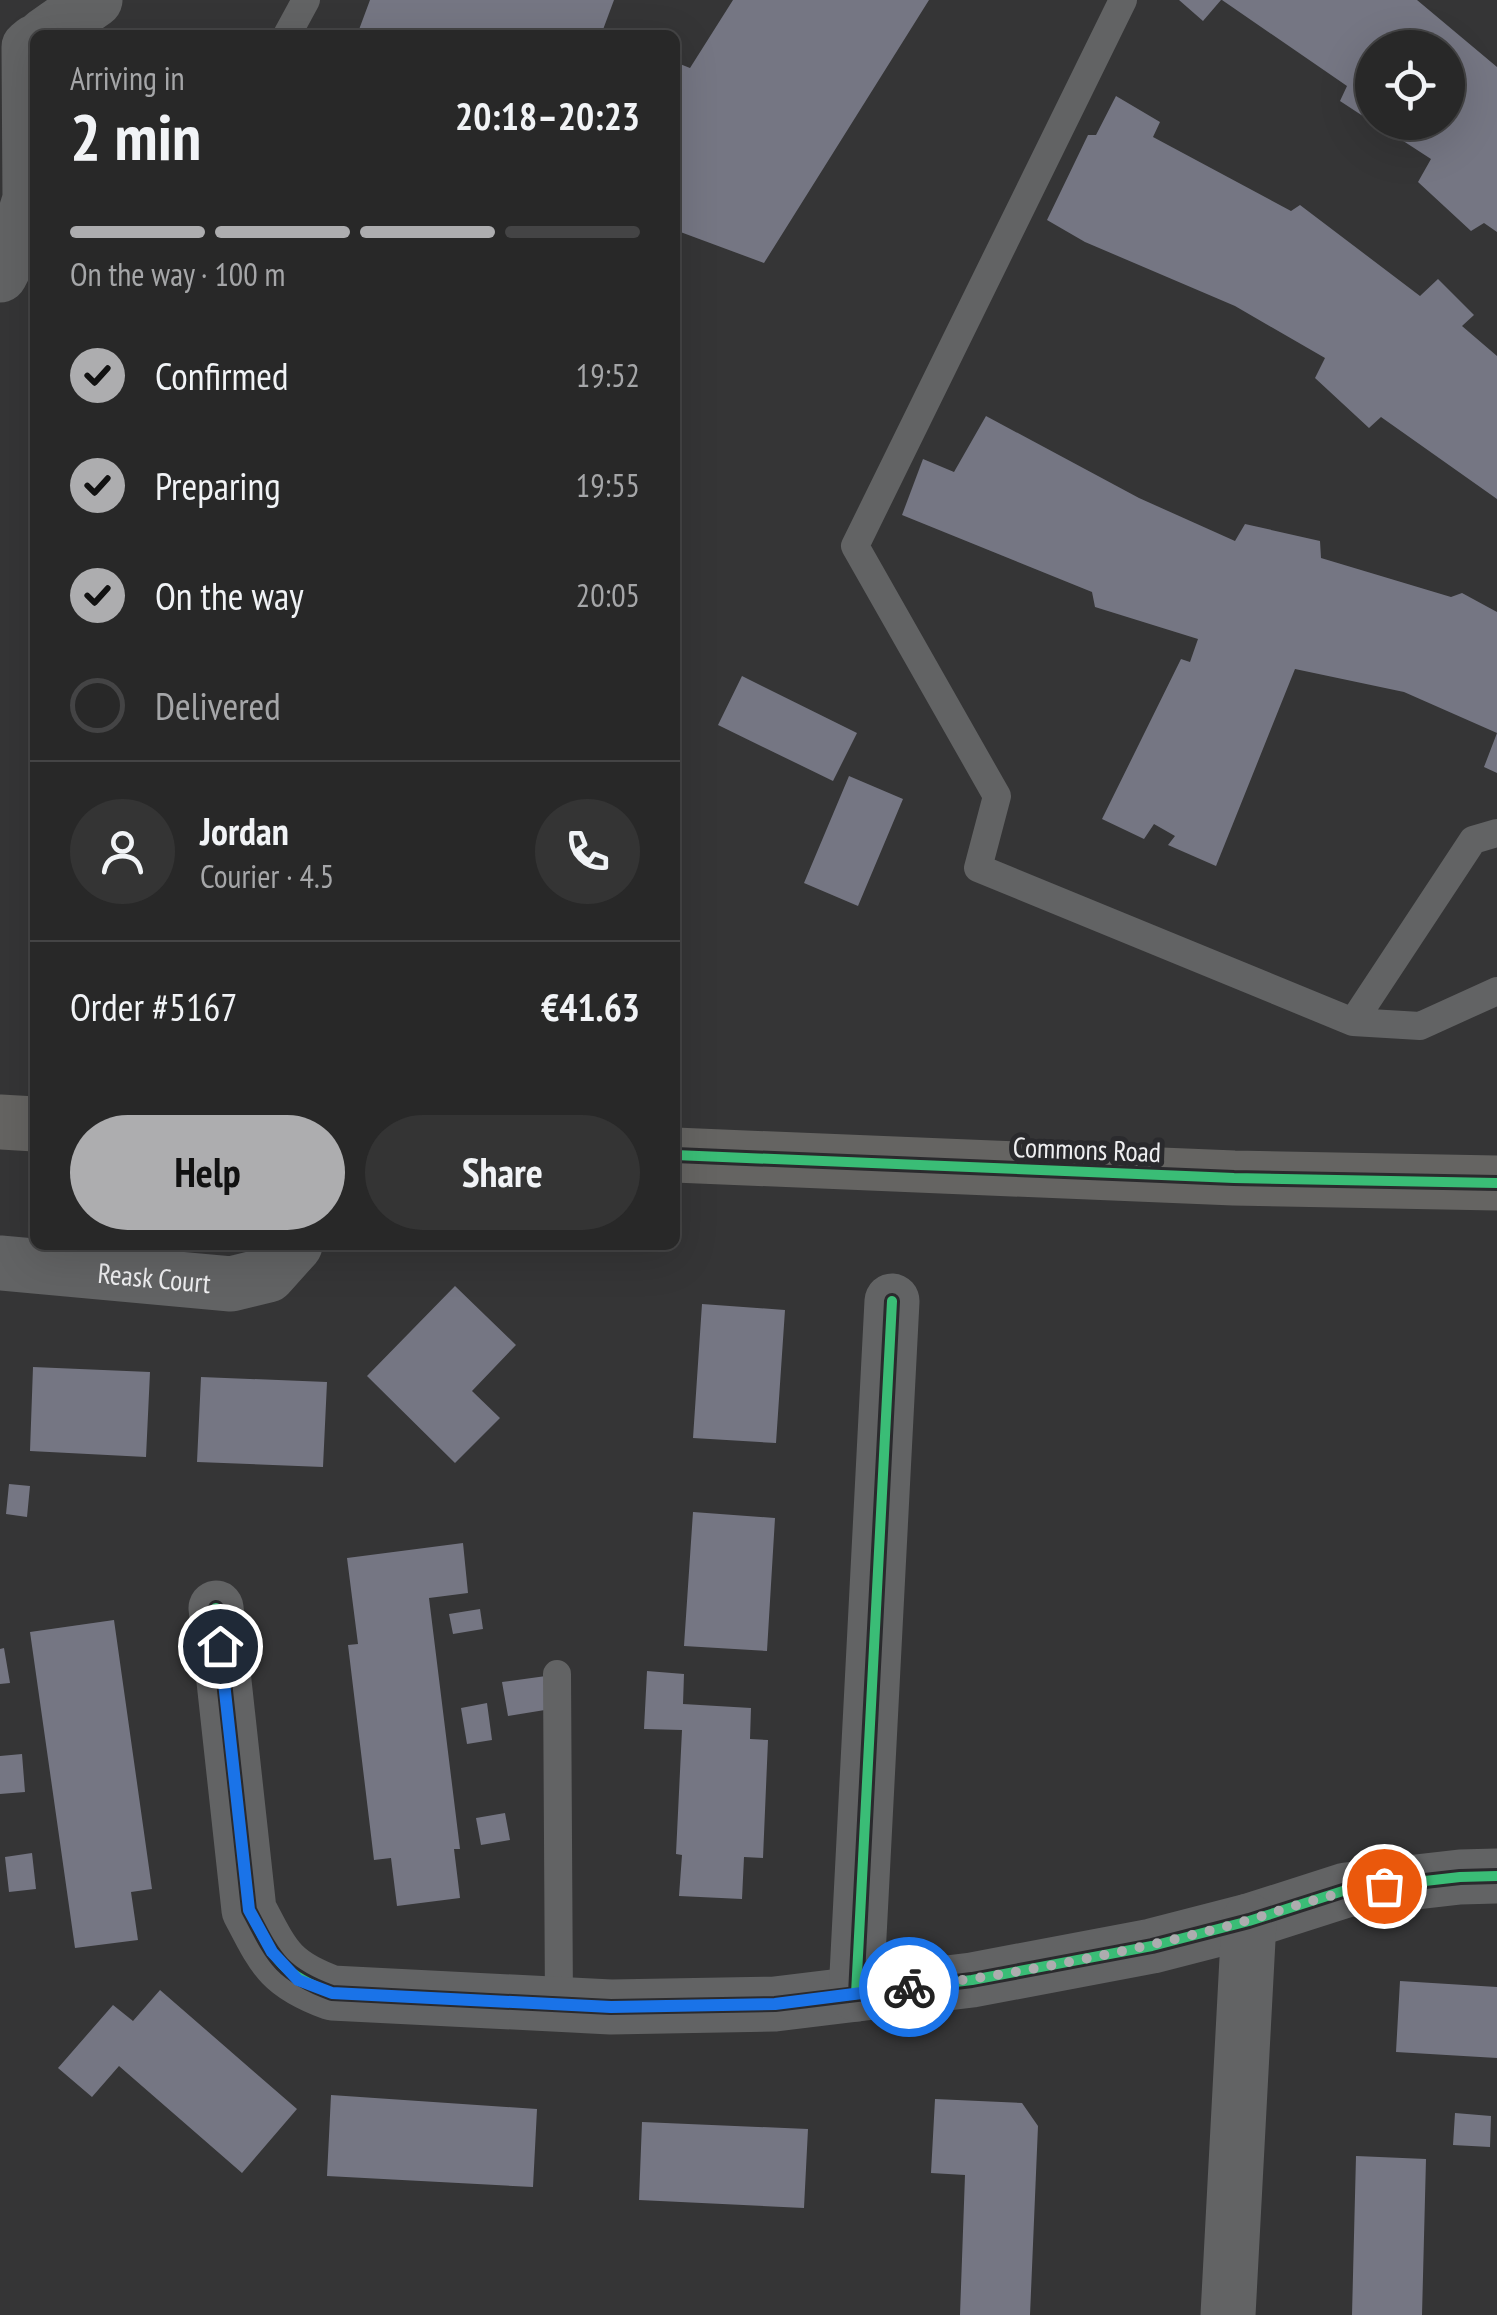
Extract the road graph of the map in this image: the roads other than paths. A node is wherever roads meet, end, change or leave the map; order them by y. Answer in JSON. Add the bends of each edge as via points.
{"nodes":[{"id":1,"x":95,"y":0,"type":"edge"},
{"id":2,"x":306,"y":0,"type":"edge"},
{"id":3,"x":1123,"y":0,"type":"edge"},
{"id":4,"x":41,"y":30,"type":"edge"},
{"id":5,"x":291,"y":30,"type":"edge"},
{"id":6,"x":27,"y":38,"type":"edge"},
{"id":7,"x":0,"y":275,"type":"edge"},
{"id":8,"x":1497,"y":833,"type":"edge"},
{"id":9,"x":1497,"y":991,"type":"edge"},
{"id":10,"x":1353,"y":1022,"type":"junction"},
{"id":11,"x":0,"y":1122,"type":"edge"},
{"id":12,"x":30,"y":1124,"type":"edge"},
{"id":13,"x":680,"y":1155,"type":"edge"},
{"id":14,"x":1497,"y":1183,"type":"edge"},
{"id":15,"x":290,"y":1250,"type":"edge"},
{"id":16,"x":0,"y":1263,"type":"edge"},
{"id":17,"x":892,"y":1301,"type":"dead end"},
{"id":18,"x":216,"y":1608,"type":"dead end"},
{"id":19,"x":557,"y":1674,"type":"dead end"},
{"id":20,"x":1497,"y":1876,"type":"edge"},
{"id":21,"x":1249,"y":1921,"type":"junction"},
{"id":22,"x":856,"y":1994,"type":"junction"},
{"id":23,"x":559,"y":2004,"type":"junction"},
{"id":24,"x":1228,"y":2315,"type":"edge"}],
"edges":[{"from":1,"to":4,"type":"street"},
{"from":2,"to":5,"type":"lane"},
{"from":3,"to":10,"type":"lane","via":[[856,546],[997,796],[978,868]]},
{"from":6,"to":7,"type":"street","via":[[30,199]]},
{"from":8,"to":10,"type":"lane","via":[[1473,840]]},
{"from":9,"to":10,"type":"lane","via":[[1420,1026]]},
{"from":11,"to":12,"type":"street"},
{"from":13,"to":14,"type":"street","name":"Commons Road"},
{"from":15,"to":16,"type":"street","name":"Reask Court","via":[[268,1275],[231,1284]]},
{"from":17,"to":22,"type":"street"},
{"from":18,"to":23,"type":"street","via":[[249,1910],[272,1952],[298,1980],[332,1993]]},
{"from":19,"to":23,"type":"lane"},
{"from":20,"to":21,"type":"street","via":[[1346,1890]]},
{"from":21,"to":22,"type":"street","via":[[1152,1946]]},
{"from":21,"to":24,"type":"street"},
{"from":22,"to":23,"type":"street","via":[[775,2004]]}]}
